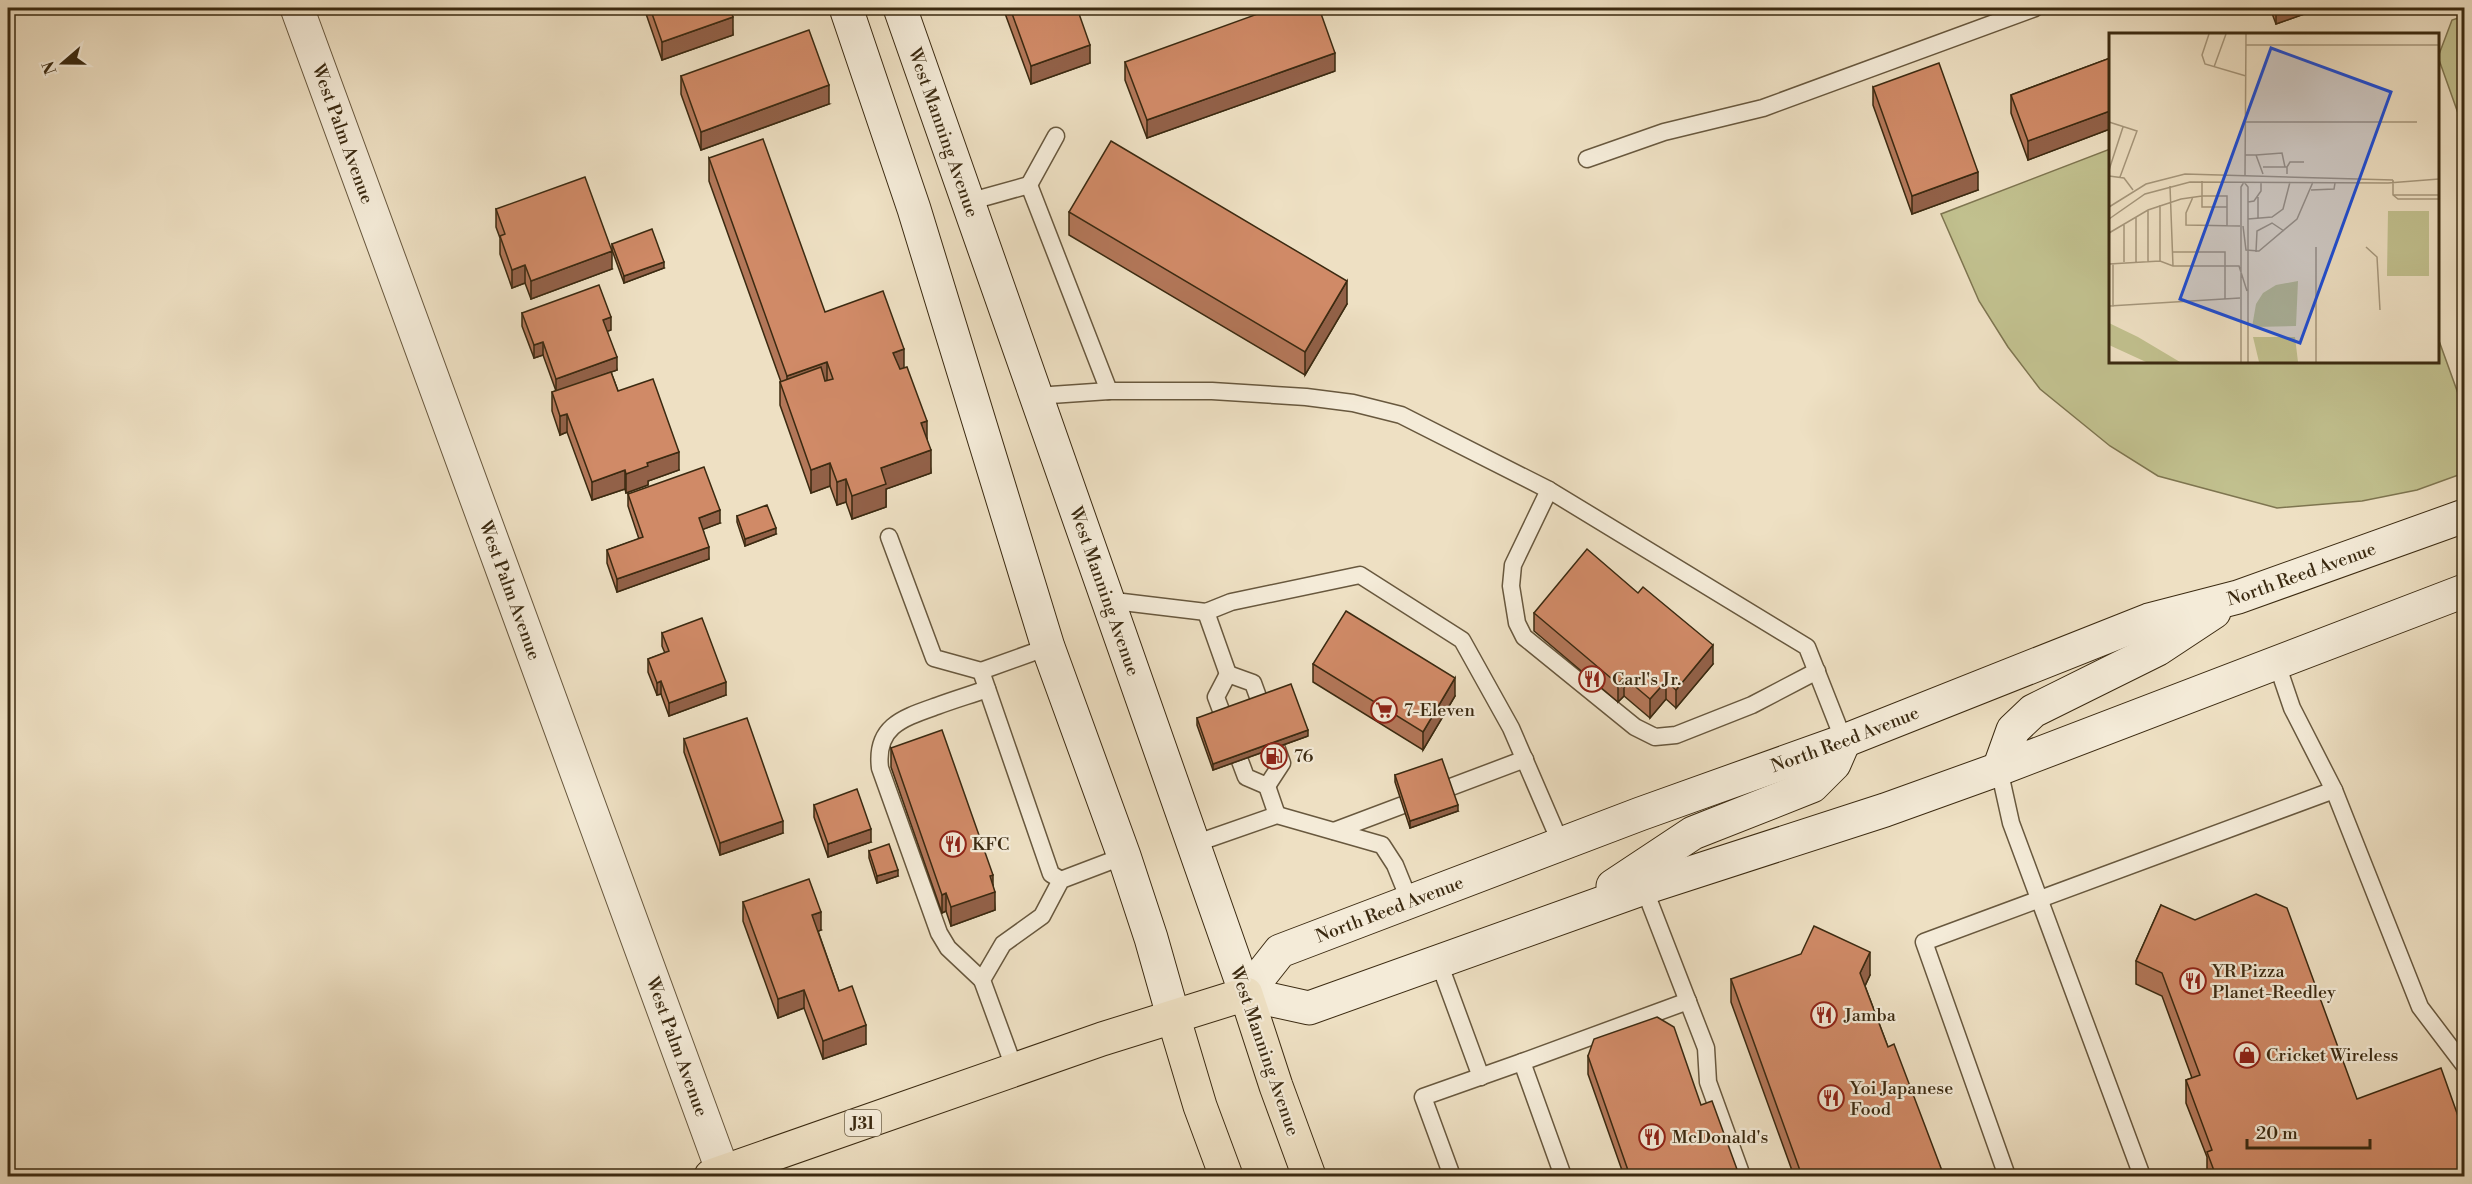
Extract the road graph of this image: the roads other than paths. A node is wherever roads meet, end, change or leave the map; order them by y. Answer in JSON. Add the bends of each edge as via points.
{"nodes":[{"id":1,"x":297,"y":8,"type":"edge"},
{"id":2,"x":846,"y":8,"type":"edge"},
{"id":3,"x":900,"y":8,"type":"edge"},
{"id":4,"x":2035,"y":8,"type":"edge"},
{"id":5,"x":1056,"y":136,"type":"dead end"},
{"id":6,"x":1587,"y":159,"type":"dead end"},
{"id":7,"x":1029,"y":185,"type":"junction"},
{"id":8,"x":968,"y":202,"type":"junction"},
{"id":9,"x":1108,"y":391,"type":"junction"},
{"id":10,"x":1036,"y":396,"type":"junction"},
{"id":11,"x":1549,"y":490,"type":"junction"},
{"id":12,"x":2464,"y":516,"type":"edge"},
{"id":13,"x":889,"y":537,"type":"dead end"},
{"id":14,"x":2464,"y":591,"type":"edge"},
{"id":15,"x":2238,"y":597,"type":"junction"},
{"id":16,"x":1107,"y":600,"type":"junction"},
{"id":17,"x":1206,"y":612,"type":"junction"},
{"id":18,"x":1048,"y":646,"type":"junction"},
{"id":19,"x":2277,"y":664,"type":"junction"},
{"id":20,"x":981,"y":671,"type":"junction"},
{"id":21,"x":1817,"y":671,"type":"junction"},
{"id":22,"x":1228,"y":674,"type":"junction"},
{"id":23,"x":987,"y":689,"type":"junction"},
{"id":24,"x":1844,"y":741,"type":"junction"},
{"id":25,"x":1525,"y":759,"type":"junction"},
{"id":26,"x":1999,"y":769,"type":"junction"},
{"id":27,"x":1267,"y":786,"type":"junction"},
{"id":28,"x":2334,"y":790,"type":"junction"},
{"id":29,"x":1277,"y":815,"type":"junction"},
{"id":30,"x":1334,"y":831,"type":"junction"},
{"id":31,"x":1194,"y":844,"type":"junction"},
{"id":32,"x":1561,"y":844,"type":"junction"},
{"id":33,"x":1124,"y":856,"type":"junction"},
{"id":34,"x":1061,"y":880,"type":"junction"},
{"id":35,"x":1644,"y":888,"type":"junction"},
{"id":36,"x":2040,"y":899,"type":"junction"},
{"id":37,"x":1410,"y":902,"type":"junction"},
{"id":38,"x":1571,"y":914,"type":"junction"},
{"id":39,"x":1438,"y":960,"type":"junction"},
{"id":40,"x":982,"y":980,"type":"junction"},
{"id":41,"x":1246,"y":994,"type":"junction"},
{"id":42,"x":1688,"y":1001,"type":"junction"},
{"id":43,"x":1174,"y":1018,"type":"junction"},
{"id":44,"x":1522,"y":1062,"type":"junction"},
{"id":45,"x":2464,"y":1065,"type":"edge"},
{"id":46,"x":1015,"y":1070,"type":"junction"},
{"id":47,"x":1481,"y":1077,"type":"junction"},
{"id":48,"x":717,"y":1174,"type":"edge"},
{"id":49,"x":1226,"y":1176,"type":"edge"},
{"id":50,"x":1309,"y":1176,"type":"edge"},
{"id":51,"x":1452,"y":1176,"type":"edge"},
{"id":52,"x":1563,"y":1176,"type":"edge"},
{"id":53,"x":1742,"y":1176,"type":"edge"},
{"id":54,"x":2007,"y":1176,"type":"edge"},
{"id":55,"x":2142,"y":1176,"type":"edge"}],
"edges":[{"from":1,"to":48,"type":"street","name":"West Palm Avenue"},
{"from":2,"to":18,"type":"street","via":[[914,209]]},
{"from":3,"to":8,"type":"street","name":"West Manning Avenue"},
{"from":4,"to":6,"type":"lane","via":[[1763,108],[1664,132]]},
{"from":5,"to":7,"type":"lane"},
{"from":7,"to":8,"type":"lane"},
{"from":7,"to":9,"type":"lane"},
{"from":8,"to":10,"type":"street","name":"West Manning Avenue"},
{"from":9,"to":10,"type":"lane"},
{"from":9,"to":11,"type":"lane","via":[[1222,391],[1353,403],[1401,415]]},
{"from":10,"to":16,"type":"street","name":"West Manning Avenue"},
{"from":11,"to":21,"type":"lane","via":[[1807,646]]},
{"from":11,"to":21,"type":"lane","via":[[1513,565],[1511,586],[1519,630],[1635,727],[1655,737],[1676,735],[1752,705]]},
{"from":12,"to":15,"type":"street","name":"North Reed Avenue"},
{"from":13,"to":20,"type":"lane","via":[[934,658]]},
{"from":14,"to":19,"type":"street"},
{"from":15,"to":24,"type":"street","name":"North Reed Avenue","via":[[2149,620]]},
{"from":15,"to":26,"type":"street","via":[[2158,649],[2033,711],[2013,730]]},
{"from":16,"to":17,"type":"lane"},
{"from":16,"to":31,"type":"street","name":"West Manning Avenue"},
{"from":17,"to":22,"type":"lane"},
{"from":17,"to":25,"type":"lane","via":[[1231,602],[1360,575],[1462,640]]},
{"from":18,"to":20,"type":"lane"},
{"from":18,"to":33,"type":"street"},
{"from":19,"to":26,"type":"street"},
{"from":19,"to":28,"type":"lane","via":[[2292,708]]},
{"from":20,"to":23,"type":"lane"},
{"from":21,"to":24,"type":"lane"},
{"from":22,"to":27,"type":"lane","via":[[1216,697],[1246,777]]},
{"from":22,"to":27,"type":"lane","via":[[1253,683],[1282,763]]},
{"from":23,"to":34,"type":"lane","via":[[1051,874]]},
{"from":23,"to":40,"type":"lane","via":[[898,722],[884,736],[879,757],[939,933],[948,948]]},
{"from":24,"to":32,"type":"street","name":"North Reed Avenue"},
{"from":24,"to":38,"type":"street","via":[[1834,764],[1812,786],[1693,833]]},
{"from":25,"to":30,"type":"lane"},
{"from":25,"to":32,"type":"lane"},
{"from":26,"to":35,"type":"street"},
{"from":26,"to":36,"type":"lane","via":[[2011,823]]},
{"from":27,"to":29,"type":"lane"},
{"from":28,"to":36,"type":"lane"},
{"from":28,"to":45,"type":"lane","via":[[2420,1007]]},
{"from":29,"to":30,"type":"lane"},
{"from":29,"to":31,"type":"lane"},
{"from":30,"to":37,"type":"lane","via":[[1382,845]]},
{"from":31,"to":41,"type":"street","name":"West Manning Avenue"},
{"from":32,"to":37,"type":"street","name":"North Reed Avenue"},
{"from":33,"to":34,"type":"lane"},
{"from":33,"to":43,"type":"street"},
{"from":34,"to":40,"type":"lane","via":[[1042,916],[1003,944]]},
{"from":35,"to":38,"type":"street"},
{"from":35,"to":42,"type":"lane"},
{"from":36,"to":54,"type":"lane","via":[[1924,942]]},
{"from":36,"to":55,"type":"lane"},
{"from":37,"to":41,"type":"street","name":"North Reed Avenue","via":[[1280,951]]},
{"from":38,"to":39,"type":"street"},
{"from":39,"to":41,"type":"street","via":[[1308,1008]]},
{"from":39,"to":47,"type":"lane"},
{"from":40,"to":46,"type":"lane"},
{"from":41,"to":43,"type":"main road","number":"J31"},
{"from":41,"to":50,"type":"main road","name":"West Manning Avenue"},
{"from":42,"to":44,"type":"lane"},
{"from":42,"to":53,"type":"lane","via":[[1706,1048],[1708,1083]]},
{"from":43,"to":46,"type":"main road","number":"J31"},
{"from":43,"to":49,"type":"main road"},
{"from":44,"to":47,"type":"lane"},
{"from":44,"to":52,"type":"lane"},
{"from":46,"to":48,"type":"main road","number":"J31"},
{"from":47,"to":51,"type":"lane","via":[[1423,1097]]}]}
